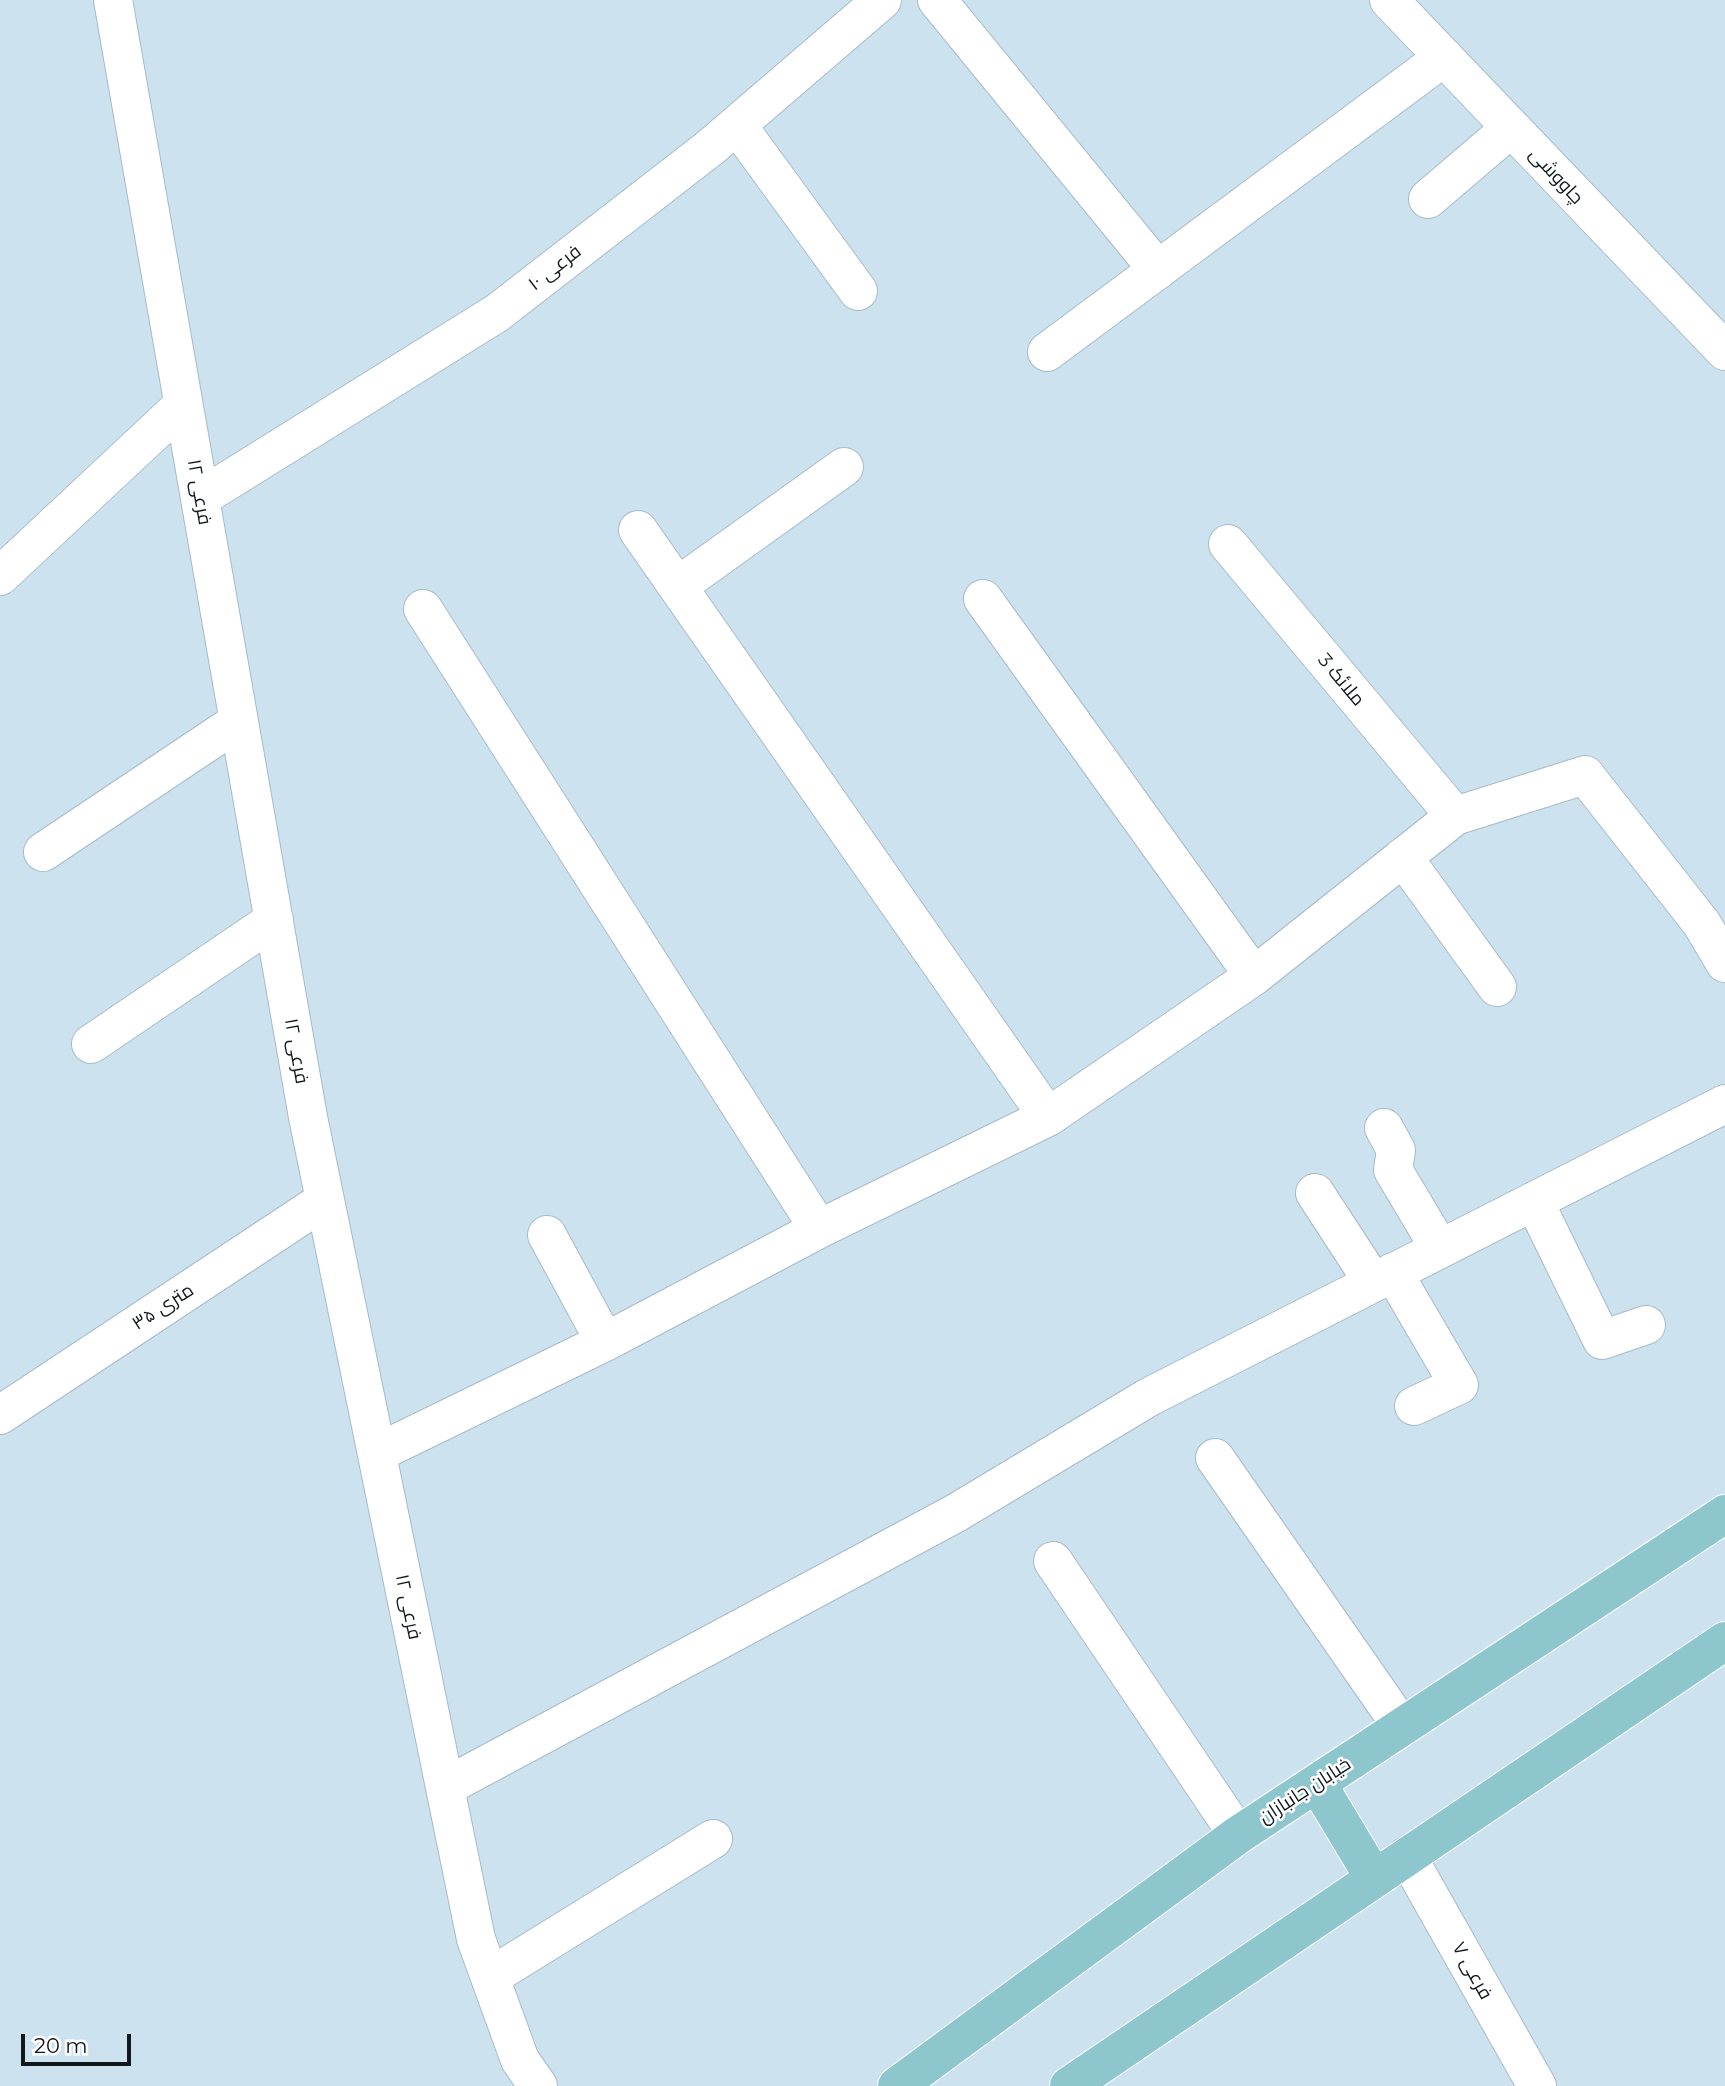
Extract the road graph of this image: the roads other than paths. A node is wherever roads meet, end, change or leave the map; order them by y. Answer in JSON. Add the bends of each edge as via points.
{"nodes":[{"id":1,"x":144,"y":0,"type":"edge"},
{"id":2,"x":882,"y":0,"type":"edge"},
{"id":3,"x":937,"y":0,"type":"edge"},
{"id":4,"x":1389,"y":0,"type":"edge"},
{"id":5,"x":116,"y":14,"type":"edge"},
{"id":6,"x":1444,"y":57,"type":"junction"},
{"id":7,"x":737,"y":125,"type":"junction"},
{"id":8,"x":1511,"y":128,"type":"junction"},
{"id":9,"x":1428,"y":199,"type":"dead end"},
{"id":10,"x":1158,"y":271,"type":"junction"},
{"id":11,"x":858,"y":291,"type":"dead end"},
{"id":12,"x":1725,"y":351,"type":"edge"},
{"id":13,"x":1047,"y":352,"type":"dead end"},
{"id":14,"x":183,"y":405,"type":"junction"},
{"id":15,"x":844,"y":467,"type":"dead end"},
{"id":16,"x":200,"y":498,"type":"junction"},
{"id":17,"x":638,"y":530,"type":"dead end"},
{"id":18,"x":1228,"y":544,"type":"dead end"},
{"id":19,"x":0,"y":576,"type":"edge"},
{"id":20,"x":678,"y":586,"type":"junction"},
{"id":21,"x":984,"y":599,"type":"dead end"},
{"id":22,"x":423,"y":609,"type":"dead end"},
{"id":23,"x":239,"y":721,"type":"junction"},
{"id":24,"x":1455,"y":816,"type":"junction"},
{"id":25,"x":43,"y":852,"type":"dead end"},
{"id":26,"x":1403,"y":857,"type":"junction"},
{"id":27,"x":274,"y":920,"type":"junction"},
{"id":28,"x":1725,"y":962,"type":"edge"},
{"id":29,"x":1254,"y":976,"type":"junction"},
{"id":30,"x":1497,"y":987,"type":"dead end"},
{"id":31,"x":91,"y":1044,"type":"dead end"},
{"id":32,"x":1725,"y":1104,"type":"edge"},
{"id":33,"x":1048,"y":1117,"type":"junction"},
{"id":34,"x":1384,"y":1128,"type":"dead end"},
{"id":35,"x":1315,"y":1193,"type":"dead end"},
{"id":36,"x":325,"y":1200,"type":"junction"},
{"id":37,"x":1534,"y":1201,"type":"junction"},
{"id":38,"x":819,"y":1229,"type":"junction"},
{"id":39,"x":547,"y":1235,"type":"dead end"},
{"id":40,"x":1440,"y":1249,"type":"junction"},
{"id":41,"x":1383,"y":1277,"type":"junction"},
{"id":42,"x":1646,"y":1325,"type":"dead end"},
{"id":43,"x":605,"y":1342,"type":"junction"},
{"id":44,"x":1414,"y":1406,"type":"dead end"},
{"id":45,"x":0,"y":1415,"type":"edge"},
{"id":46,"x":377,"y":1453,"type":"junction"},
{"id":47,"x":1215,"y":1458,"type":"dead end"},
{"id":48,"x":1725,"y":1514,"type":"edge"},
{"id":49,"x":1054,"y":1561,"type":"dead end"},
{"id":50,"x":1725,"y":1641,"type":"edge"},
{"id":51,"x":1402,"y":1727,"type":"junction"},
{"id":52,"x":1317,"y":1783,"type":"junction"},
{"id":53,"x":445,"y":1787,"type":"junction"},
{"id":54,"x":1238,"y":1835,"type":"junction"},
{"id":55,"x":713,"y":1839,"type":"dead end"},
{"id":56,"x":1407,"y":1856,"type":"junction"},
{"id":57,"x":1374,"y":1878,"type":"junction"},
{"id":58,"x":490,"y":1977,"type":"junction"},
{"id":59,"x":538,"y":2086,"type":"edge"},
{"id":60,"x":897,"y":2086,"type":"edge"},
{"id":61,"x":1069,"y":2086,"type":"edge"},
{"id":62,"x":1537,"y":2086,"type":"edge"}],
"edges":[{"from":1,"to":5,"type":"street"},
{"from":2,"to":7,"type":"street","name":"فرعی ۱۰"},
{"from":3,"to":10,"type":"street"},
{"from":4,"to":6,"type":"street","name":"چاووشی"},
{"from":5,"to":14,"type":"street","name":"فرعی ۱۲"},
{"from":6,"to":8,"type":"street","name":"چاووشی"},
{"from":6,"to":10,"type":"street"},
{"from":7,"to":11,"type":"street"},
{"from":7,"to":16,"type":"street","name":"فرعی ۱۰","via":[[497,313]]},
{"from":8,"to":9,"type":"street"},
{"from":8,"to":12,"type":"street","name":"چاووشی"},
{"from":10,"to":13,"type":"street"},
{"from":14,"to":16,"type":"street","name":"فرعی ۱۲"},
{"from":14,"to":19,"type":"street"},
{"from":15,"to":20,"type":"street"},
{"from":16,"to":23,"type":"street","name":"فرعی ۱۲"},
{"from":17,"to":20,"type":"street"},
{"from":18,"to":24,"type":"street","name":"ملائک 3"},
{"from":20,"to":33,"type":"street"},
{"from":21,"to":29,"type":"street"},
{"from":22,"to":38,"type":"street"},
{"from":23,"to":25,"type":"street"},
{"from":23,"to":27,"type":"street","name":"فرعی ۱۲"},
{"from":24,"to":26,"type":"street"},
{"from":24,"to":28,"type":"street","via":[[1586,775],[1702,924]]},
{"from":26,"to":29,"type":"street"},
{"from":26,"to":30,"type":"street"},
{"from":27,"to":31,"type":"street"},
{"from":27,"to":36,"type":"street","name":"فرعی ۱۲"},
{"from":29,"to":33,"type":"street"},
{"from":32,"to":37,"type":"street"},
{"from":33,"to":38,"type":"street"},
{"from":34,"to":40,"type":"street","via":[[1396,1150],[1393,1170]]},
{"from":35,"to":41,"type":"street"},
{"from":36,"to":45,"type":"street","name":"۳۵ متری"},
{"from":36,"to":46,"type":"street","name":"فرعی ۱۲"},
{"from":37,"to":40,"type":"street"},
{"from":37,"to":42,"type":"street","via":[[1602,1340]]},
{"from":38,"to":43,"type":"street"},
{"from":39,"to":43,"type":"street"},
{"from":40,"to":41,"type":"street"},
{"from":41,"to":44,"type":"street","via":[[1459,1385]]},
{"from":41,"to":53,"type":"street","via":[[1149,1396],[956,1513]]},
{"from":43,"to":46,"type":"street"},
{"from":46,"to":53,"type":"street","name":"فرعی ۱۲"},
{"from":47,"to":51,"type":"street"},
{"from":48,"to":51,"type":"main road","name":"خیابان جانبازان"},
{"from":49,"to":54,"type":"street"},
{"from":50,"to":56,"type":"main road"},
{"from":51,"to":52,"type":"main road","name":"خیابان جانبازان"},
{"from":52,"to":54,"type":"main road","name":"خیابان جانبازان"},
{"from":52,"to":57,"type":"main road"},
{"from":53,"to":58,"type":"street","name":"فرعی ۱۲","via":[[475,1939]]},
{"from":54,"to":60,"type":"main road","name":"خیابان جانبازان"},
{"from":55,"to":58,"type":"street"},
{"from":56,"to":57,"type":"main road"},
{"from":56,"to":62,"type":"street","name":"فرعی ۷"},
{"from":57,"to":61,"type":"main road"},
{"from":58,"to":59,"type":"street","name":"فرعی ۱۲","via":[[520,2060]]}]}
